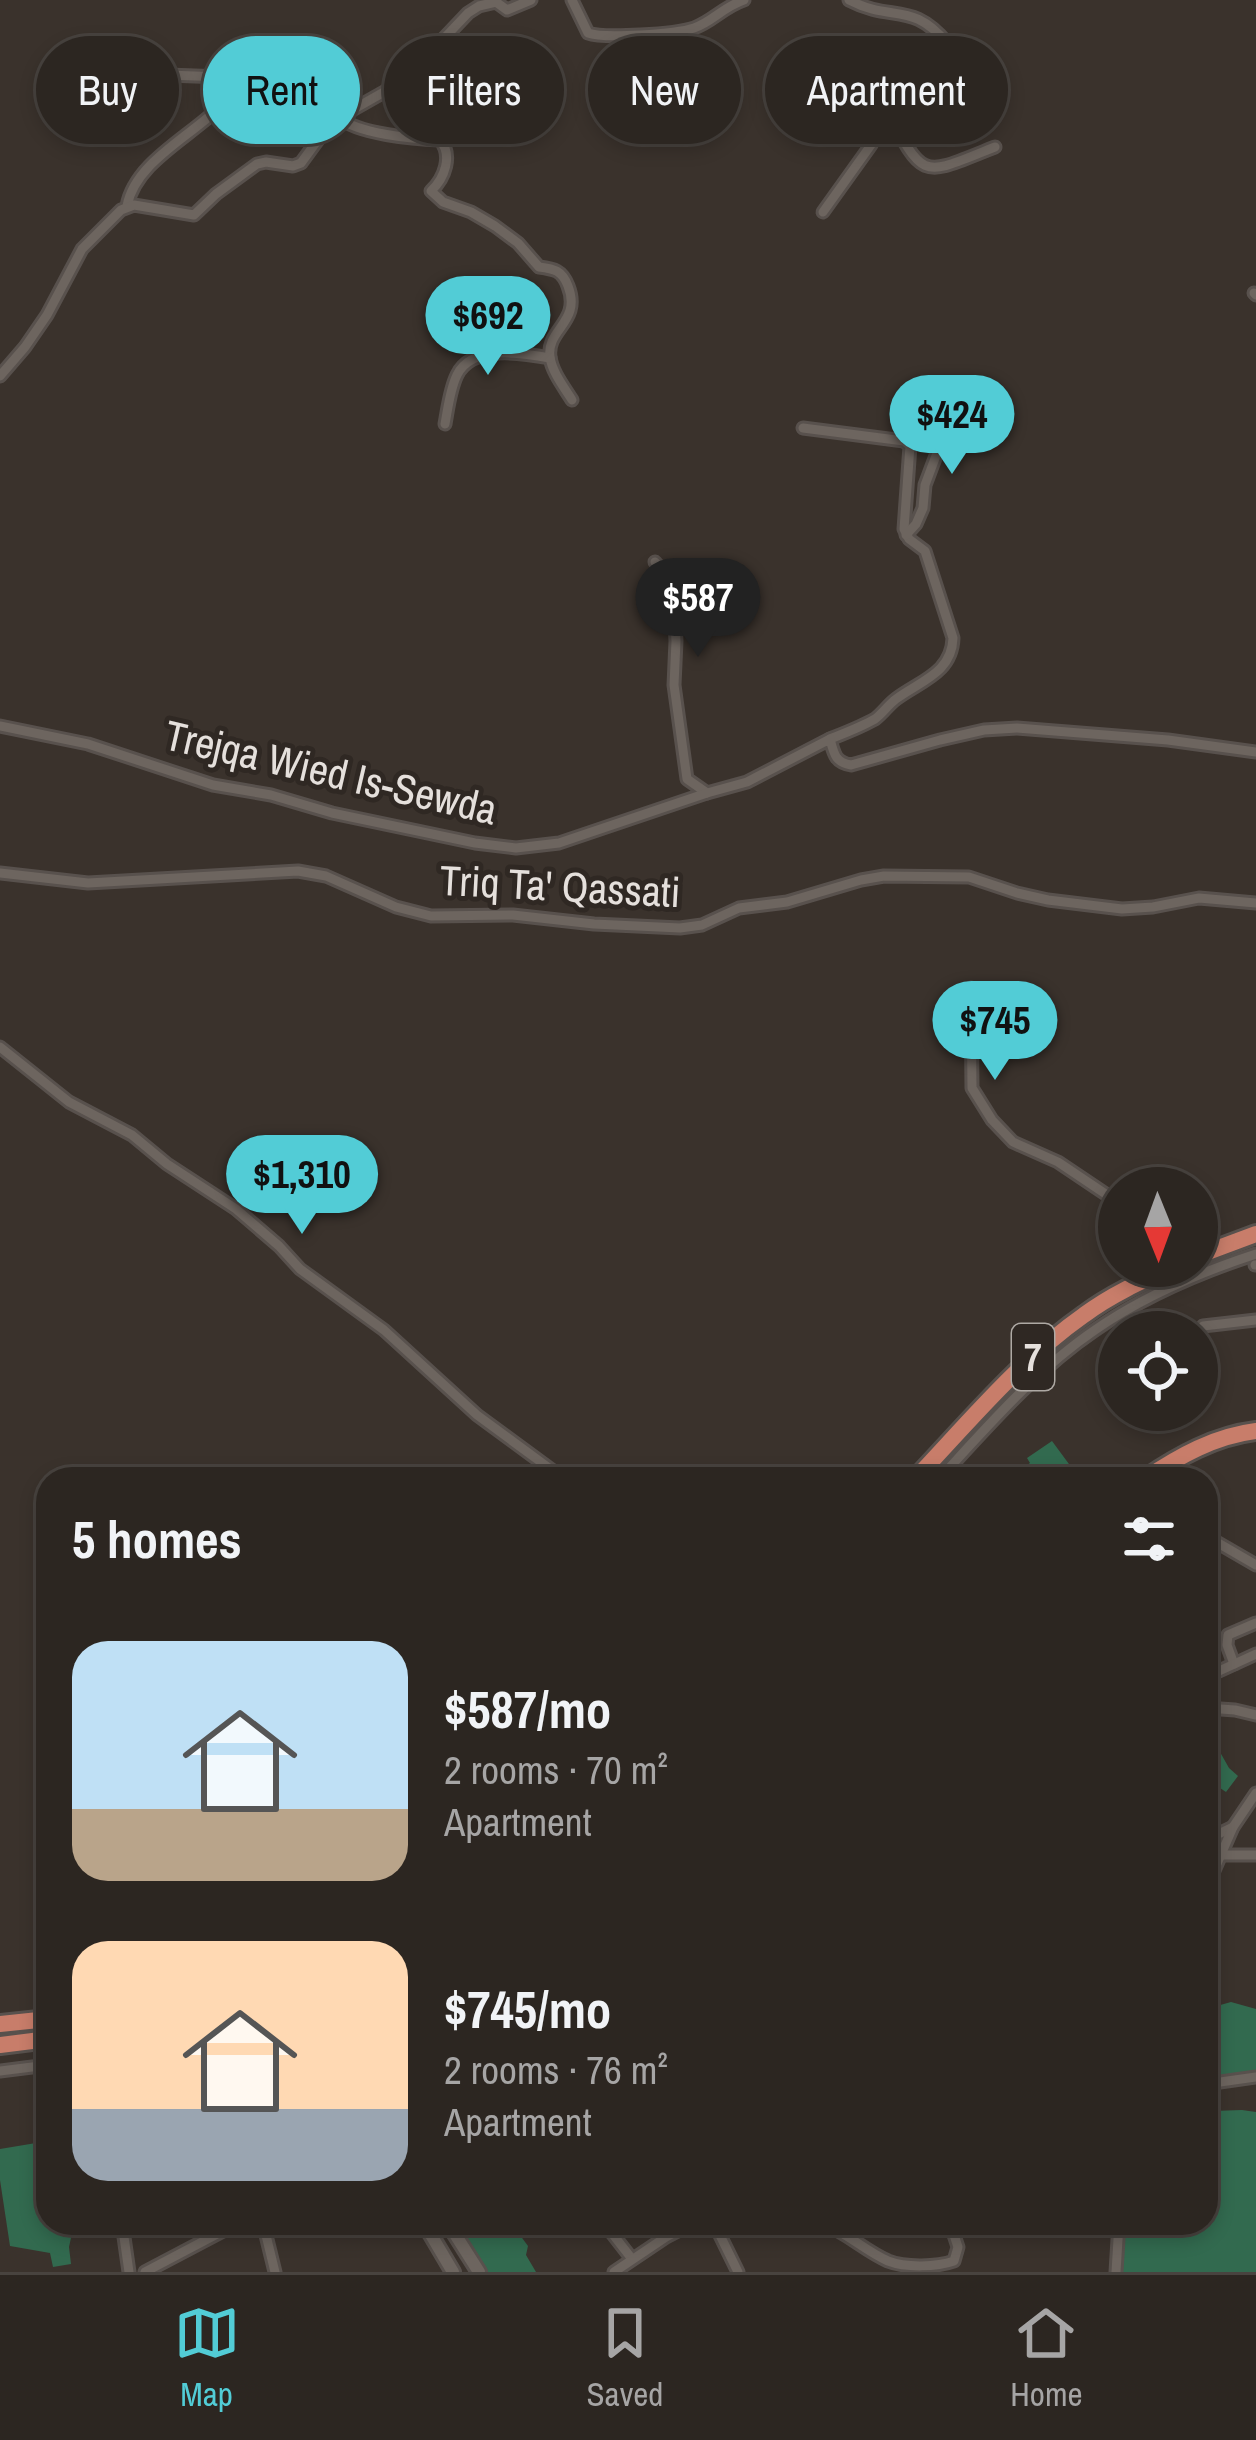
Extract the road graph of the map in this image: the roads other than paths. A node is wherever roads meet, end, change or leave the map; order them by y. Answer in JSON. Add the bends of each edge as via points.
{"nodes":[{"id":1,"x":531,"y":0,"type":"edge"},
{"id":2,"x":572,"y":0,"type":"edge"},
{"id":3,"x":744,"y":0,"type":"edge"},
{"id":4,"x":849,"y":0,"type":"edge"},
{"id":5,"x":496,"y":1,"type":"edge"},
{"id":6,"x":942,"y":36,"type":"edge"},
{"id":7,"x":179,"y":75,"type":"edge"},
{"id":8,"x":360,"y":105,"type":"edge"},
{"id":9,"x":360,"y":127,"type":"edge"},
{"id":10,"x":179,"y":141,"type":"edge"},
{"id":11,"x":176,"y":144,"type":"edge"},
{"id":12,"x":315,"y":144,"type":"edge"},
{"id":13,"x":871,"y":144,"type":"edge"},
{"id":14,"x":904,"y":144,"type":"edge"},
{"id":15,"x":995,"y":147,"type":"dead end"},
{"id":16,"x":127,"y":206,"type":"junction"},
{"id":17,"x":823,"y":212,"type":"dead end"},
{"id":18,"x":550,"y":358,"type":"junction"},
{"id":19,"x":0,"y":375,"type":"edge"},
{"id":20,"x":572,"y":400,"type":"dead end"},
{"id":21,"x":1005,"y":418,"type":"dead end"},
{"id":22,"x":445,"y":424,"type":"dead end"},
{"id":23,"x":803,"y":428,"type":"dead end"},
{"id":24,"x":906,"y":535,"type":"junction"},
{"id":25,"x":656,"y":562,"type":"dead end"},
{"id":26,"x":0,"y":726,"type":"edge"},
{"id":27,"x":830,"y":739,"type":"junction"},
{"id":28,"x":1256,"y":752,"type":"edge"},
{"id":29,"x":707,"y":793,"type":"junction"},
{"id":30,"x":0,"y":873,"type":"edge"},
{"id":31,"x":1256,"y":903,"type":"edge"},
{"id":32,"x":971,"y":988,"type":"dead end"},
{"id":33,"x":0,"y":1047,"type":"edge"},
{"id":34,"x":1098,"y":1189,"type":"edge"},
{"id":35,"x":1256,"y":1234,"type":"edge"},
{"id":36,"x":1218,"y":1248,"type":"edge"},
{"id":37,"x":1256,"y":1254,"type":"edge"},
{"id":38,"x":1218,"y":1266,"type":"edge"},
{"id":39,"x":1132,"y":1287,"type":"edge"},
{"id":40,"x":1162,"y":1287,"type":"edge"},
{"id":41,"x":1256,"y":1320,"type":"edge"},
{"id":42,"x":1218,"y":1324,"type":"edge"},
{"id":43,"x":1256,"y":1431,"type":"edge"},
{"id":44,"x":548,"y":1467,"type":"edge"},
{"id":45,"x":927,"y":1467,"type":"edge"},
{"id":46,"x":950,"y":1467,"type":"edge"},
{"id":47,"x":1163,"y":1467,"type":"edge"},
{"id":48,"x":1218,"y":1543,"type":"edge"},
{"id":49,"x":1256,"y":1565,"type":"edge"},
{"id":50,"x":1256,"y":1623,"type":"edge"},
{"id":51,"x":1256,"y":1654,"type":"edge"},
{"id":52,"x":1234,"y":1664,"type":"junction"},
{"id":53,"x":1218,"y":1671,"type":"edge"},
{"id":54,"x":1218,"y":1709,"type":"edge"},
{"id":55,"x":1256,"y":1715,"type":"edge"},
{"id":56,"x":1256,"y":1793,"type":"edge"},
{"id":57,"x":1233,"y":1827,"type":"junction"},
{"id":58,"x":1218,"y":1834,"type":"edge"},
{"id":59,"x":1220,"y":1855,"type":"junction"},
{"id":60,"x":1256,"y":1856,"type":"edge"},
{"id":61,"x":1218,"y":1860,"type":"edge"},
{"id":62,"x":36,"y":2020,"type":"edge"},
{"id":63,"x":0,"y":2024,"type":"edge"},
{"id":64,"x":36,"y":2040,"type":"edge"},
{"id":65,"x":0,"y":2044,"type":"edge"},
{"id":66,"x":36,"y":2066,"type":"edge"},
{"id":67,"x":0,"y":2071,"type":"edge"},
{"id":68,"x":1256,"y":2077,"type":"edge"},
{"id":69,"x":1218,"y":2082,"type":"edge"},
{"id":70,"x":124,"y":2235,"type":"edge"},
{"id":71,"x":215,"y":2235,"type":"edge"},
{"id":72,"x":266,"y":2235,"type":"edge"},
{"id":73,"x":431,"y":2235,"type":"edge"},
{"id":74,"x":456,"y":2235,"type":"edge"},
{"id":75,"x":613,"y":2235,"type":"edge"},
{"id":76,"x":672,"y":2235,"type":"edge"},
{"id":77,"x":720,"y":2235,"type":"edge"},
{"id":78,"x":847,"y":2235,"type":"edge"},
{"id":79,"x":954,"y":2235,"type":"edge"},
{"id":80,"x":1118,"y":2235,"type":"edge"},
{"id":81,"x":632,"y":2259,"type":"junction"},
{"id":82,"x":129,"y":2272,"type":"edge"},
{"id":83,"x":145,"y":2272,"type":"edge"},
{"id":84,"x":275,"y":2272,"type":"edge"},
{"id":85,"x":453,"y":2272,"type":"edge"},
{"id":86,"x":479,"y":2272,"type":"edge"},
{"id":87,"x":614,"y":2272,"type":"edge"},
{"id":88,"x":738,"y":2272,"type":"edge"},
{"id":89,"x":1115,"y":2272,"type":"edge"}],
"edges":[{"from":1,"to":5,"type":"street","via":[[507,10]]},
{"from":2,"to":3,"type":"street","via":[[588,33],[606,37],[693,28]]},
{"from":4,"to":6,"type":"street","via":[[912,14]]},
{"from":5,"to":8,"type":"street","via":[[468,13],[399,82]]},
{"from":7,"to":10,"type":"street","via":[[238,82]]},
{"from":9,"to":18,"type":"street","via":[[440,140],[447,152],[443,178],[431,190],[436,197],[484,218],[538,267],[560,272],[572,306]]},
{"from":11,"to":16,"type":"street","via":[[149,168]]},
{"from":12,"to":16,"type":"street","via":[[293,166],[257,164],[194,215]]},
{"from":13,"to":17,"type":"street"},
{"from":14,"to":15,"type":"street","via":[[924,167],[942,168]]},
{"from":16,"to":19,"type":"street","via":[[82,249]]},
{"from":18,"to":20,"type":"street"},
{"from":18,"to":22,"type":"street","via":[[509,353],[469,361],[454,381]]},
{"from":21,"to":24,"type":"street","via":[[941,426],[923,508]]},
{"from":23,"to":24,"type":"street","via":[[908,443]]},
{"from":24,"to":27,"type":"street","name":"Trejqa Wied Is-Sewda","via":[[925,551],[952,650],[926,682]]},
{"from":25,"to":29,"type":"street","via":[[673,590],[674,685],[687,779]]},
{"from":26,"to":29,"type":"street","name":"Trejqa Wied Is-Sewda","via":[[88,744],[213,785],[502,847],[560,843]]},
{"from":27,"to":28,"type":"street","via":[[835,757],[850,765],[1017,728]]},
{"from":27,"to":29,"type":"street","name":"Trejqa Wied Is-Sewda","via":[[758,778]]},
{"from":30,"to":31,"type":"street","name":"Triq Ta' Qassati","via":[[88,883],[298,871],[431,916],[680,928],[884,877],[969,877],[1122,909],[1199,898]]},
{"from":32,"to":34,"type":"street","via":[[972,1088],[992,1120],[1013,1142]]},
{"from":33,"to":44,"type":"street","via":[[69,1102],[236,1210]]},
{"from":35,"to":36,"type":"highway"},
{"from":37,"to":38,"type":"street"},
{"from":39,"to":45,"type":"highway","number":"7","via":[[1047,1344]]},
{"from":40,"to":46,"type":"street","via":[[1082,1340]]},
{"from":41,"to":42,"type":"street"},
{"from":43,"to":47,"type":"highway"},
{"from":48,"to":49,"type":"street"},
{"from":50,"to":52,"type":"street","via":[[1228,1635]]},
{"from":51,"to":52,"type":"street"},
{"from":52,"to":53,"type":"street"},
{"from":54,"to":55,"type":"street"},
{"from":56,"to":57,"type":"street"},
{"from":57,"to":58,"type":"street"},
{"from":57,"to":59,"type":"street"},
{"from":59,"to":60,"type":"street"},
{"from":59,"to":61,"type":"street"},
{"from":62,"to":63,"type":"highway"},
{"from":64,"to":65,"type":"highway"},
{"from":66,"to":67,"type":"street"},
{"from":68,"to":69,"type":"street"},
{"from":70,"to":82,"type":"street"},
{"from":71,"to":83,"type":"street"},
{"from":72,"to":84,"type":"street"},
{"from":73,"to":85,"type":"main road"},
{"from":74,"to":86,"type":"main road"},
{"from":75,"to":81,"type":"street"},
{"from":76,"to":81,"type":"street"},
{"from":77,"to":88,"type":"street"},
{"from":78,"to":79,"type":"street","via":[[890,2262],[940,2266],[954,2261]]},
{"from":80,"to":89,"type":"street"},
{"from":81,"to":87,"type":"street"}]}
